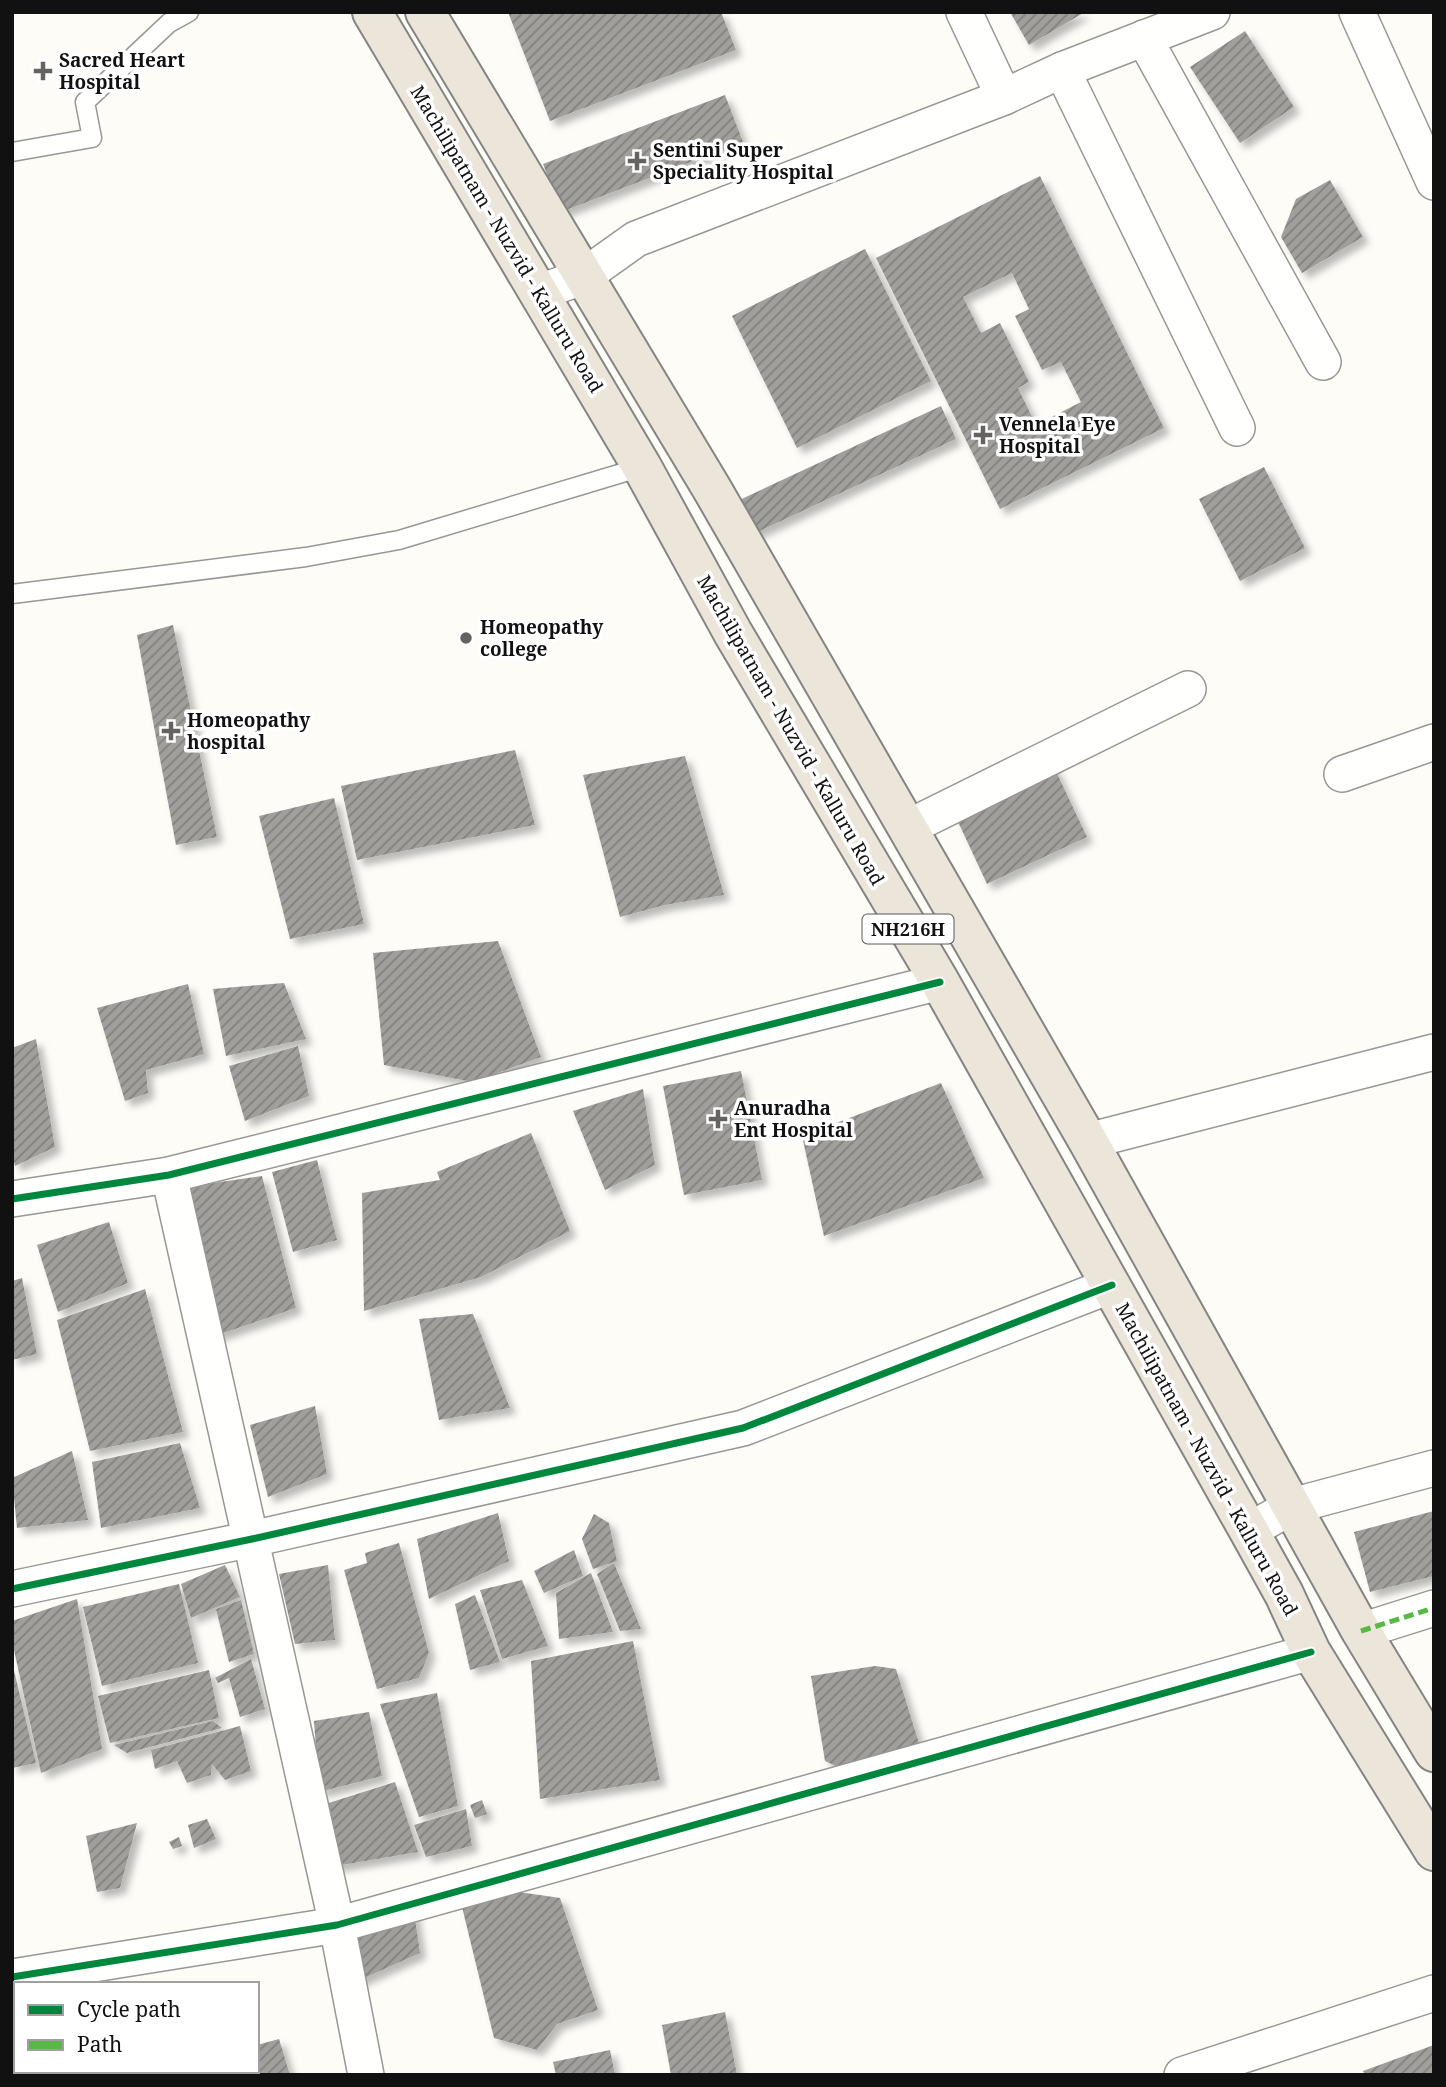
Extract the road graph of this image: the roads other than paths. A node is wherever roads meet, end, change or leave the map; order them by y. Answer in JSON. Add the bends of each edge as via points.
{"nodes":[{"id":1,"x":189,"y":12,"type":"edge"},
{"id":2,"x":372,"y":12,"type":"edge"},
{"id":3,"x":425,"y":12,"type":"edge"},
{"id":4,"x":964,"y":12,"type":"edge"},
{"id":5,"x":1212,"y":12,"type":"edge"},
{"id":6,"x":1357,"y":12,"type":"edge"},
{"id":7,"x":1144,"y":38,"type":"junction"},
{"id":8,"x":1062,"y":70,"type":"junction"},
{"id":9,"x":1004,"y":97,"type":"junction"},
{"id":10,"x":12,"y":152,"type":"edge"},
{"id":11,"x":1434,"y":182,"type":"edge"},
{"id":12,"x":583,"y":276,"type":"junction"},
{"id":13,"x":538,"y":293,"type":"junction"},
{"id":14,"x":1323,"y":362,"type":"dead end"},
{"id":15,"x":1237,"y":428,"type":"dead end"},
{"id":16,"x":642,"y":467,"type":"junction"},
{"id":17,"x":12,"y":594,"type":"edge"},
{"id":18,"x":1188,"y":689,"type":"dead end"},
{"id":19,"x":1434,"y":742,"type":"edge"},
{"id":20,"x":1342,"y":774,"type":"dead end"},
{"id":21,"x":907,"y":828,"type":"junction"},
{"id":22,"x":940,"y":982,"type":"junction"},
{"id":23,"x":1434,"y":1052,"type":"edge"},
{"id":24,"x":1088,"y":1141,"type":"junction"},
{"id":25,"x":169,"y":1175,"type":"junction"},
{"id":26,"x":12,"y":1199,"type":"edge"},
{"id":27,"x":1112,"y":1285,"type":"junction"},
{"id":28,"x":1434,"y":1468,"type":"edge"},
{"id":29,"x":1292,"y":1506,"type":"junction"},
{"id":30,"x":1249,"y":1531,"type":"junction"},
{"id":31,"x":252,"y":1539,"type":"junction"},
{"id":32,"x":12,"y":1589,"type":"edge"},
{"id":33,"x":1434,"y":1608,"type":"edge"},
{"id":34,"x":1361,"y":1631,"type":"junction"},
{"id":35,"x":1311,"y":1652,"type":"junction"},
{"id":36,"x":1434,"y":1752,"type":"edge"},
{"id":37,"x":1434,"y":1851,"type":"edge"},
{"id":38,"x":337,"y":1924,"type":"junction"},
{"id":39,"x":12,"y":1977,"type":"edge"},
{"id":40,"x":1434,"y":1993,"type":"edge"},
{"id":41,"x":366,"y":2075,"type":"edge"},
{"id":42,"x":1182,"y":2075,"type":"edge"}],
"edges":[{"from":1,"to":10,"type":"lane","via":[[169,23],[85,102],[92,138]]},
{"from":2,"to":13,"type":"highway","name":"Machilipatnam - Nuzvid - Kalluru Road","number":"NH216H"},
{"from":3,"to":12,"type":"highway","number":"NH216H"},
{"from":4,"to":9,"type":"street"},
{"from":5,"to":7,"type":"street"},
{"from":6,"to":11,"type":"street"},
{"from":7,"to":8,"type":"street"},
{"from":7,"to":14,"type":"street"},
{"from":8,"to":9,"type":"street"},
{"from":8,"to":15,"type":"street"},
{"from":9,"to":12,"type":"street","via":[[636,239]]},
{"from":12,"to":13,"type":"street"},
{"from":12,"to":21,"type":"highway","number":"NH216H"},
{"from":13,"to":16,"type":"highway","name":"Machilipatnam - Nuzvid - Kalluru Road","number":"NH216H"},
{"from":16,"to":17,"type":"lane","via":[[399,540],[306,557]]},
{"from":16,"to":22,"type":"highway","name":"Machilipatnam - Nuzvid - Kalluru Road","number":"NH216H","via":[[733,633]]},
{"from":18,"to":21,"type":"street"},
{"from":19,"to":20,"type":"street"},
{"from":21,"to":24,"type":"highway","number":"NH216H"},
{"from":22,"to":25,"type":"street"},
{"from":22,"to":27,"type":"highway","name":"Machilipatnam - Nuzvid - Kalluru Road","number":"NH216H"},
{"from":23,"to":24,"type":"street"},
{"from":24,"to":29,"type":"highway","number":"NH216H"},
{"from":25,"to":26,"type":"street"},
{"from":25,"to":31,"type":"street"},
{"from":27,"to":30,"type":"highway","name":"Machilipatnam - Nuzvid - Kalluru Road","number":"NH216H"},
{"from":27,"to":31,"type":"street","via":[[743,1427]]},
{"from":28,"to":29,"type":"street"},
{"from":29,"to":30,"type":"street"},
{"from":29,"to":34,"type":"highway","number":"NH216H"},
{"from":30,"to":35,"type":"highway","name":"Machilipatnam - Nuzvid - Kalluru Road","number":"NH216H"},
{"from":31,"to":32,"type":"street"},
{"from":31,"to":38,"type":"street"},
{"from":33,"to":34,"type":"street"},
{"from":34,"to":36,"type":"highway","number":"NH216H"},
{"from":35,"to":37,"type":"highway","name":"Machilipatnam - Nuzvid - Kalluru Road","number":"NH216H"},
{"from":35,"to":38,"type":"street"},
{"from":38,"to":39,"type":"street"},
{"from":38,"to":41,"type":"street"},
{"from":40,"to":42,"type":"street"}]}
